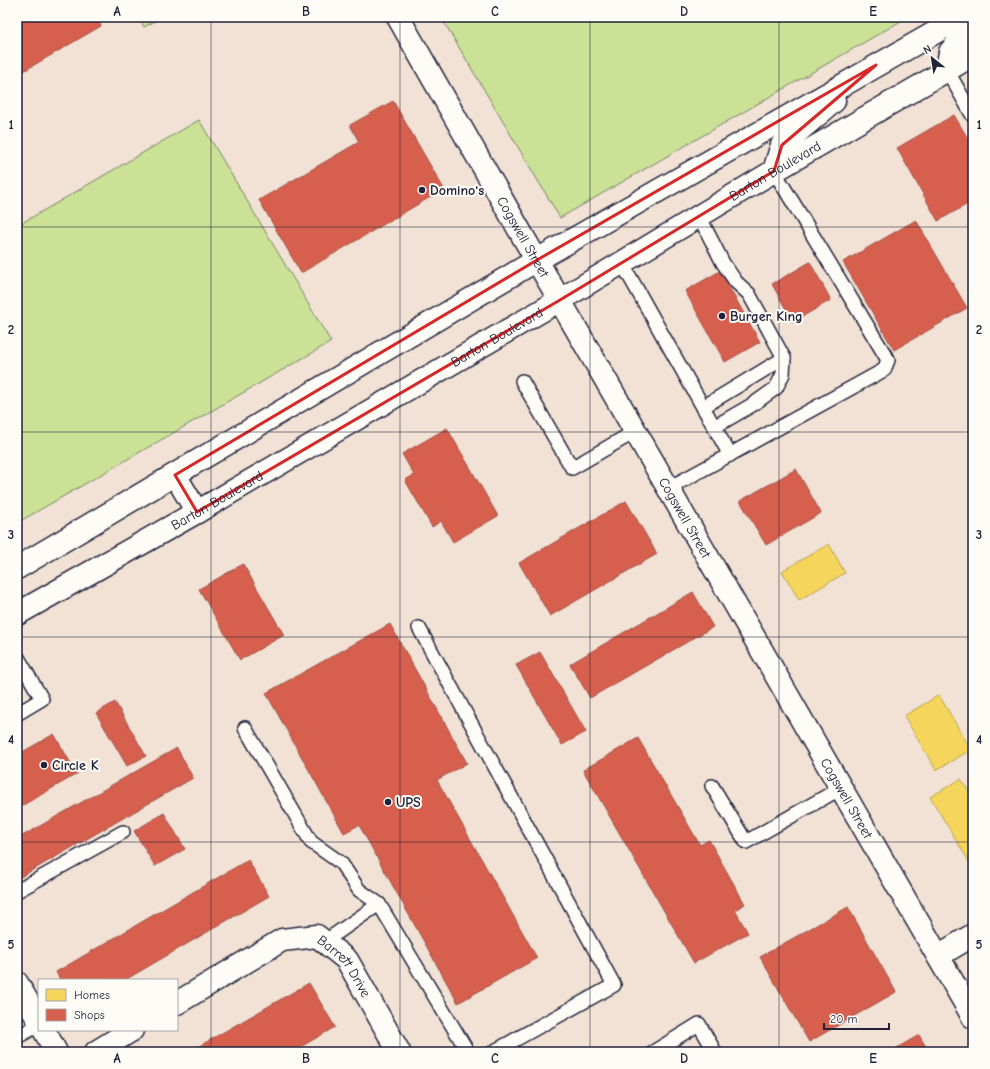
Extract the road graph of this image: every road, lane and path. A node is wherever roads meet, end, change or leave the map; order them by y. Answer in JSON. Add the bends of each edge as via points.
{"nodes":[{"id":1,"x":398,"y":17,"type":"edge"},
{"id":2,"x":962,"y":17,"type":"edge"},
{"id":3,"x":973,"y":25,"type":"edge"},
{"id":4,"x":973,"y":55,"type":"edge"},
{"id":5,"x":876,"y":65,"type":"junction"},
{"id":6,"x":947,"y":70,"type":"junction"},
{"id":7,"x":971,"y":107,"type":"edge"},
{"id":8,"x":774,"y":170,"type":"junction"},
{"id":9,"x":699,"y":216,"type":"junction"},
{"id":10,"x":537,"y":260,"type":"junction"},
{"id":11,"x":622,"y":263,"type":"junction"},
{"id":12,"x":560,"y":300,"type":"junction"},
{"id":13,"x":784,"y":358,"type":"junction"},
{"id":14,"x":522,"y":381,"type":"dead end"},
{"id":15,"x":703,"y":407,"type":"junction"},
{"id":16,"x":714,"y":427,"type":"junction"},
{"id":17,"x":636,"y":431,"type":"junction"},
{"id":18,"x":730,"y":454,"type":"junction"},
{"id":19,"x":175,"y":475,"type":"junction"},
{"id":20,"x":669,"y":488,"type":"junction"},
{"id":21,"x":197,"y":512,"type":"junction"},
{"id":22,"x":17,"y":568,"type":"edge"},
{"id":23,"x":17,"y":614,"type":"edge"},
{"id":24,"x":418,"y":628,"type":"dead end"},
{"id":25,"x":18,"y":659,"type":"edge"},
{"id":26,"x":17,"y":714,"type":"edge"},
{"id":27,"x":246,"y":728,"type":"dead end"},
{"id":28,"x":712,"y":786,"type":"dead end"},
{"id":29,"x":841,"y":788,"type":"junction"},
{"id":30,"x":123,"y":832,"type":"dead end"},
{"id":31,"x":17,"y":891,"type":"edge"},
{"id":32,"x":379,"y":904,"type":"junction"},
{"id":33,"x":973,"y":935,"type":"edge"},
{"id":34,"x":324,"y":942,"type":"junction"},
{"id":35,"x":938,"y":956,"type":"junction"},
{"id":36,"x":17,"y":983,"type":"edge"},
{"id":37,"x":178,"y":1002,"type":"edge"},
{"id":38,"x":973,"y":1017,"type":"edge"},
{"id":39,"x":38,"y":1019,"type":"edge"},
{"id":40,"x":38,"y":1026,"type":"edge"},
{"id":41,"x":45,"y":1031,"type":"edge"},
{"id":42,"x":130,"y":1031,"type":"edge"},
{"id":43,"x":17,"y":1037,"type":"edge"},
{"id":44,"x":56,"y":1052,"type":"edge"},
{"id":45,"x":96,"y":1052,"type":"edge"},
{"id":46,"x":399,"y":1052,"type":"edge"},
{"id":47,"x":468,"y":1052,"type":"edge"},
{"id":48,"x":494,"y":1052,"type":"edge"},
{"id":49,"x":653,"y":1052,"type":"edge"},
{"id":50,"x":715,"y":1052,"type":"edge"}],
"edges":[{"from":1,"to":10,"type":"main road","name":"Cogswell Street"},
{"from":2,"to":5,"type":"main road"},
{"from":3,"to":6,"type":"main road","via":[[950,52]]},
{"from":4,"to":6,"type":"main road","name":"Barton Boulevard"},
{"from":5,"to":8,"type":"main road","via":[[782,145]]},
{"from":5,"to":10,"type":"main road"},
{"from":6,"to":7,"type":"lane"},
{"from":6,"to":8,"type":"main road","name":"Barton Boulevard"},
{"from":8,"to":9,"type":"main road","name":"Barton Boulevard"},
{"from":8,"to":18,"type":"lane","via":[[888,360],[884,370]]},
{"from":9,"to":11,"type":"main road","name":"Barton Boulevard"},
{"from":9,"to":13,"type":"lane","via":[[723,263],[736,282],[749,294]]},
{"from":10,"to":12,"type":"main road","name":"Cogswell Street"},
{"from":10,"to":19,"type":"main road"},
{"from":11,"to":12,"type":"main road","name":"Barton Boulevard"},
{"from":11,"to":15,"type":"lane"},
{"from":12,"to":17,"type":"main road","name":"Cogswell Street"},
{"from":12,"to":21,"type":"main road","name":"Barton Boulevard"},
{"from":13,"to":15,"type":"lane"},
{"from":13,"to":16,"type":"lane","via":[[783,374],[776,388]]},
{"from":14,"to":17,"type":"lane","via":[[572,468]]},
{"from":15,"to":16,"type":"lane"},
{"from":16,"to":18,"type":"lane"},
{"from":17,"to":20,"type":"main road","name":"Cogswell Street"},
{"from":18,"to":20,"type":"lane"},
{"from":19,"to":21,"type":"main road"},
{"from":19,"to":22,"type":"main road"},
{"from":20,"to":29,"type":"main road","name":"Cogswell Street"},
{"from":21,"to":23,"type":"main road","name":"Barton Boulevard"},
{"from":24,"to":48,"type":"lane","via":[[614,985]]},
{"from":25,"to":26,"type":"lane","via":[[42,700]]},
{"from":27,"to":32,"type":"lane","via":[[311,842],[341,863],[359,890]]},
{"from":28,"to":29,"type":"lane","via":[[746,842]]},
{"from":29,"to":35,"type":"main road","name":"Cogswell Street"},
{"from":30,"to":31,"type":"lane"},
{"from":32,"to":34,"type":"lane"},
{"from":32,"to":47,"type":"lane"},
{"from":33,"to":35,"type":"main road"},
{"from":34,"to":37,"type":"main road","name":"Barrett Drive","via":[[317,936],[282,940]]},
{"from":34,"to":46,"type":"main road","name":"Barrett Drive","via":[[347,960]]},
{"from":35,"to":38,"type":"main road","name":"Cogswell Street"},
{"from":36,"to":39,"type":"main road"},
{"from":40,"to":43,"type":"lane"},
{"from":41,"to":44,"type":"main road"},
{"from":42,"to":45,"type":"main road"},
{"from":49,"to":50,"type":"lane","via":[[699,1024]]}]}
